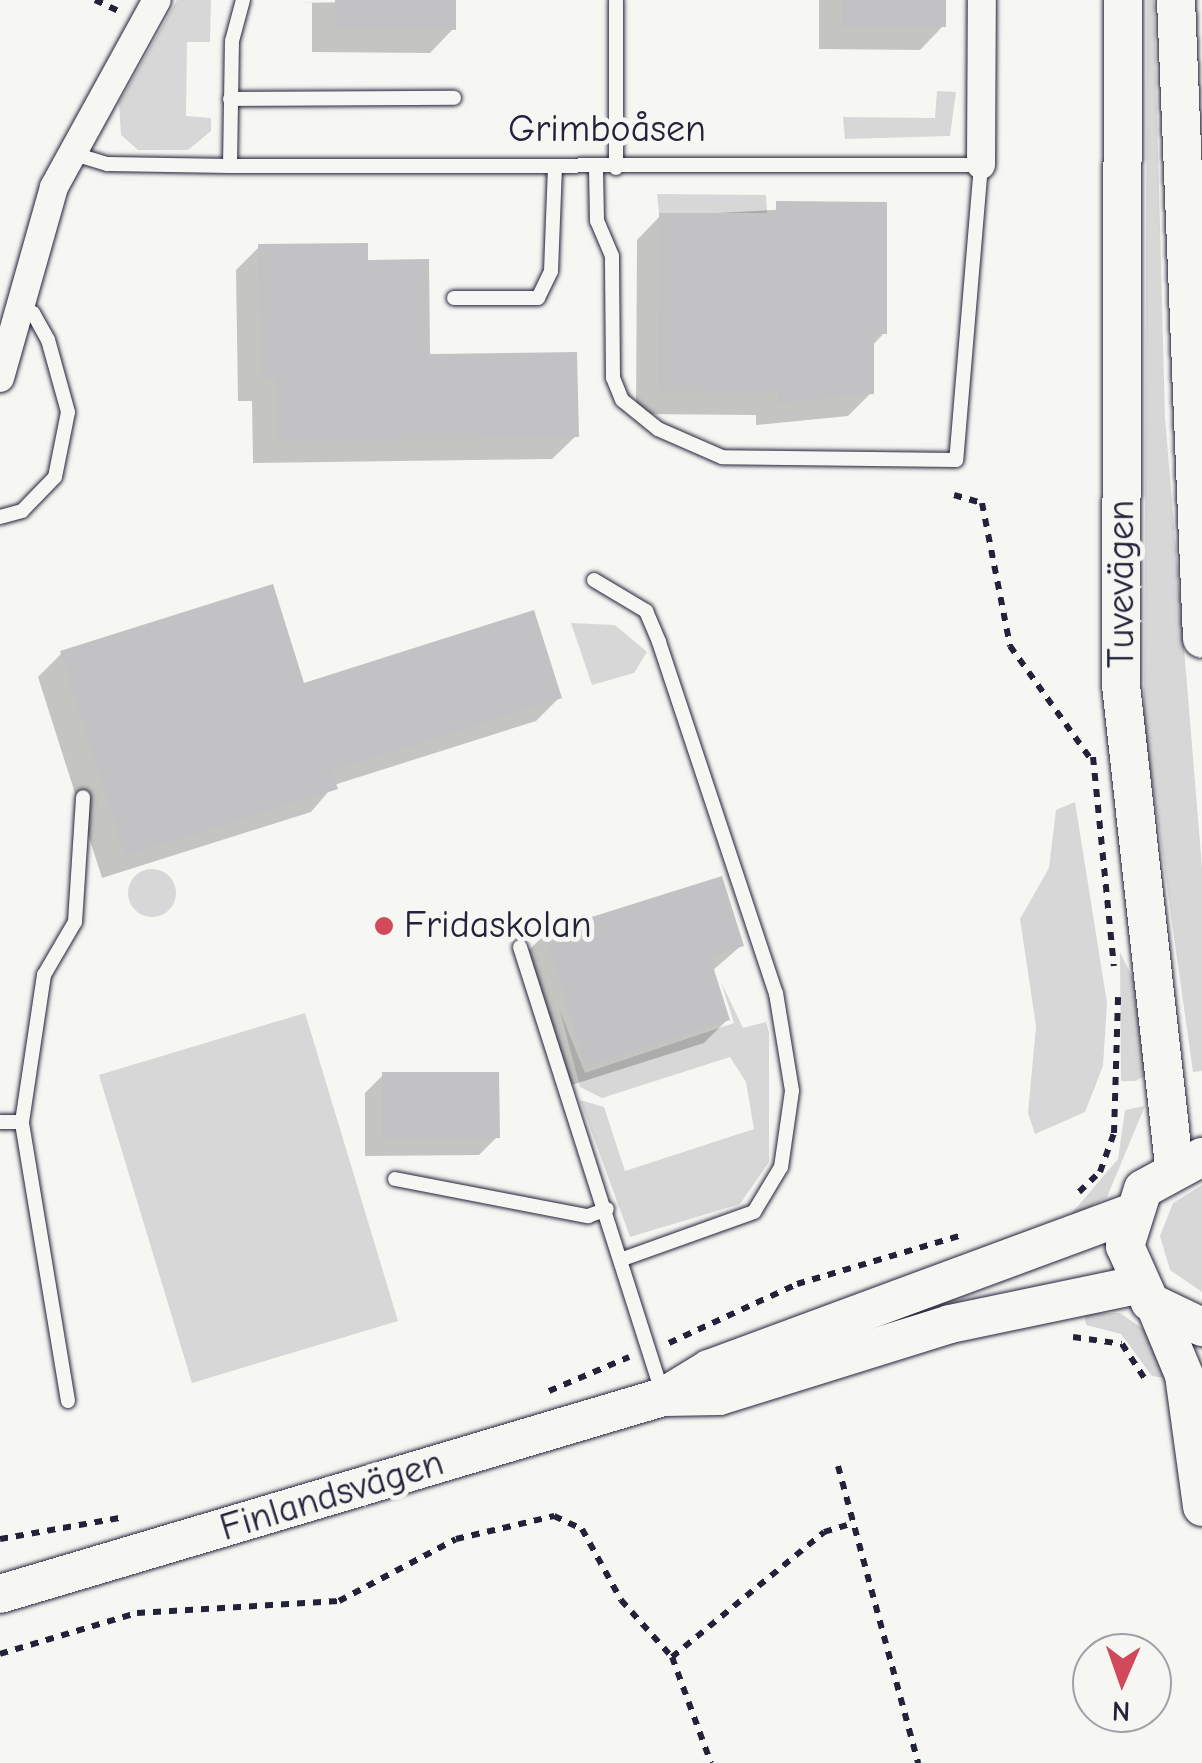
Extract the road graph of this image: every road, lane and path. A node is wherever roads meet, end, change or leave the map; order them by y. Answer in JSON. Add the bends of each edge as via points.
{"nodes":[{"id":1,"x":94,"y":0,"type":"edge"},
{"id":2,"x":157,"y":0,"type":"edge"},
{"id":3,"x":243,"y":0,"type":"edge"},
{"id":4,"x":616,"y":0,"type":"edge"},
{"id":5,"x":982,"y":0,"type":"edge"},
{"id":6,"x":1123,"y":0,"type":"edge"},
{"id":7,"x":1176,"y":0,"type":"edge"},
{"id":8,"x":121,"y":12,"type":"dead end"},
{"id":9,"x":230,"y":98,"type":"junction"},
{"id":10,"x":454,"y":98,"type":"dead end"},
{"id":11,"x":70,"y":153,"type":"junction"},
{"id":12,"x":981,"y":165,"type":"junction"},
{"id":13,"x":230,"y":166,"type":"junction"},
{"id":14,"x":554,"y":168,"type":"junction"},
{"id":15,"x":596,"y":168,"type":"junction"},
{"id":16,"x":616,"y":168,"type":"junction"},
{"id":17,"x":454,"y":298,"type":"dead end"},
{"id":18,"x":15,"y":306,"type":"junction"},
{"id":19,"x":0,"y":378,"type":"edge"},
{"id":20,"x":954,"y":494,"type":"dead end"},
{"id":21,"x":0,"y":516,"type":"edge"},
{"id":22,"x":594,"y":580,"type":"dead end"},
{"id":23,"x":1202,"y":638,"type":"edge"},
{"id":24,"x":83,"y":797,"type":"dead end"},
{"id":25,"x":520,"y":947,"type":"dead end"},
{"id":26,"x":0,"y":1122,"type":"edge"},
{"id":27,"x":22,"y":1122,"type":"junction"},
{"id":28,"x":1188,"y":1161,"type":"edge"},
{"id":29,"x":395,"y":1179,"type":"dead end"},
{"id":30,"x":1074,"y":1195,"type":"dead end"},
{"id":31,"x":607,"y":1208,"type":"junction"},
{"id":32,"x":1130,"y":1213,"type":"junction"},
{"id":33,"x":975,"y":1231,"type":"dead end"},
{"id":34,"x":623,"y":1258,"type":"junction"},
{"id":35,"x":1066,"y":1294,"type":"junction"},
{"id":36,"x":1147,"y":1297,"type":"junction"},
{"id":37,"x":1202,"y":1328,"type":"edge"},
{"id":38,"x":648,"y":1350,"type":"junction"},
{"id":39,"x":1188,"y":1392,"type":"junction"},
{"id":40,"x":663,"y":1397,"type":"junction"},
{"id":41,"x":68,"y":1402,"type":"dead end"},
{"id":42,"x":838,"y":1466,"type":"dead end"},
{"id":43,"x":1202,"y":1507,"type":"edge"},
{"id":44,"x":851,"y":1524,"type":"junction"},
{"id":45,"x":0,"y":1594,"type":"edge"},
{"id":46,"x":0,"y":1654,"type":"edge"},
{"id":47,"x":672,"y":1657,"type":"junction"},
{"id":48,"x":711,"y":1763,"type":"edge"},
{"id":49,"x":918,"y":1763,"type":"edge"}],
"edges":[{"from":1,"to":8,"type":"path"},
{"from":2,"to":11,"type":"street"},
{"from":3,"to":9,"type":"lane"},
{"from":4,"to":16,"type":"lane"},
{"from":5,"to":12,"type":"street"},
{"from":6,"to":28,"type":"main road","name":"Tuvevägen","via":[[1121,685]]},
{"from":7,"to":23,"type":"main road","name":"Tuvevägen"},
{"from":9,"to":10,"type":"lane"},
{"from":9,"to":13,"type":"lane"},
{"from":11,"to":13,"type":"lane","name":"Grimboåsen","via":[[107,164]]},
{"from":11,"to":18,"type":"street"},
{"from":12,"to":15,"type":"lane","via":[[956,460],[722,457],[658,429],[622,400],[612,378],[612,256],[597,220]]},
{"from":12,"to":16,"type":"lane","name":"Grimboåsen"},
{"from":13,"to":14,"type":"lane","name":"Grimboåsen"},
{"from":14,"to":15,"type":"lane","name":"Grimboåsen"},
{"from":14,"to":17,"type":"lane","via":[[551,271],[538,298]]},
{"from":15,"to":16,"type":"lane","name":"Grimboåsen"},
{"from":18,"to":19,"type":"street"},
{"from":18,"to":21,"type":"lane","via":[[33,313],[62,377],[66,447],[39,496]]},
{"from":20,"to":30,"type":"path","via":[[982,503],[1005,634],[1092,758],[1119,990],[1114,1133],[1100,1172]]},
{"from":22,"to":34,"type":"lane","via":[[646,611],[660,642],[776,993],[792,1090],[781,1167],[754,1212]]},
{"from":24,"to":27,"type":"lane","via":[[75,922],[44,974]]},
{"from":25,"to":31,"type":"lane"},
{"from":26,"to":27,"type":"lane"},
{"from":27,"to":41,"type":"lane"},
{"from":28,"to":32,"type":"main road","name":"Tuvevägen"},
{"from":29,"to":31,"type":"lane","via":[[588,1216]]},
{"from":31,"to":34,"type":"lane"},
{"from":32,"to":36,"type":"main road","via":[[1125,1246]]},
{"from":32,"to":40,"type":"main road","name":"Finlandsvägen","via":[[709,1369]]},
{"from":33,"to":38,"type":"path","via":[[797,1284]]},
{"from":34,"to":38,"type":"lane"},
{"from":35,"to":36,"type":"main road","name":"Finlandsvägen"},
{"from":35,"to":39,"type":"path","via":[[1073,1337],[1104,1336],[1122,1344],[1152,1390]]},
{"from":35,"to":40,"type":"main road","name":"Finlandsvägen","via":[[719,1396]]},
{"from":36,"to":37,"type":"main road"},
{"from":36,"to":39,"type":"main road"},
{"from":38,"to":40,"type":"lane"},
{"from":39,"to":43,"type":"main road"},
{"from":40,"to":45,"type":"main road","name":"Finlandsvägen"},
{"from":42,"to":44,"type":"path"},
{"from":44,"to":47,"type":"path","via":[[824,1532]]},
{"from":44,"to":49,"type":"path","via":[[887,1623]]},
{"from":46,"to":47,"type":"path","via":[[137,1613],[338,1601],[456,1539],[554,1516],[582,1528],[621,1600]]},
{"from":47,"to":48,"type":"path"}]}
